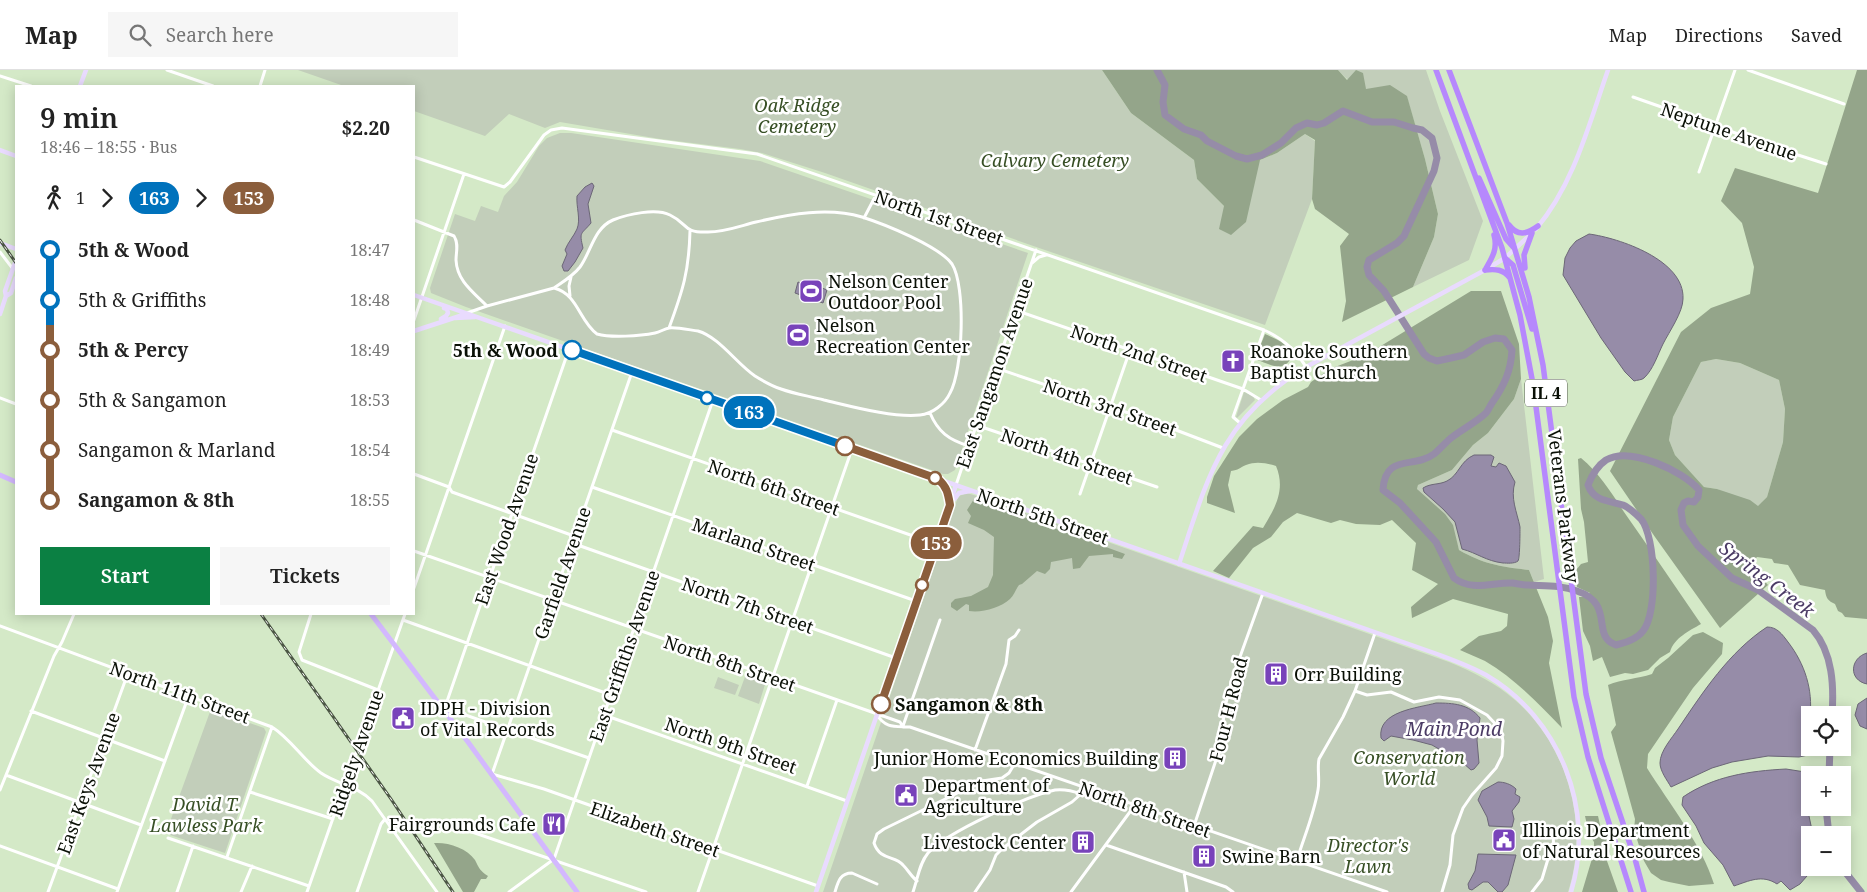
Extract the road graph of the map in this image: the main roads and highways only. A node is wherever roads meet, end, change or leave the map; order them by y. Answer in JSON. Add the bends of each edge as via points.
{"nodes":[{"id":1,"x":86,"y":70,"type":"edge"},
{"id":2,"x":1436,"y":70,"type":"edge"},
{"id":3,"x":1450,"y":70,"type":"edge"},
{"id":4,"x":1608,"y":70,"type":"edge"},
{"id":5,"x":80,"y":85,"type":"edge"},
{"id":6,"x":0,"y":150,"type":"edge"},
{"id":7,"x":15,"y":156,"type":"edge"},
{"id":8,"x":1470,"y":163,"type":"junction"},
{"id":9,"x":1484,"y":200,"type":"junction"},
{"id":10,"x":1507,"y":222,"type":"junction"},
{"id":11,"x":1538,"y":226,"type":"junction"},
{"id":12,"x":1532,"y":233,"type":"junction"},
{"id":13,"x":0,"y":243,"type":"edge"},
{"id":14,"x":15,"y":249,"type":"edge"},
{"id":15,"x":1516,"y":249,"type":"junction"},
{"id":16,"x":1505,"y":258,"type":"junction"},
{"id":17,"x":15,"y":263,"type":"edge"},
{"id":18,"x":1485,"y":270,"type":"junction"},
{"id":19,"x":1512,"y":280,"type":"junction"},
{"id":20,"x":15,"y":286,"type":"edge"},
{"id":21,"x":415,"y":295,"type":"edge"},
{"id":22,"x":6,"y":296,"type":"junction"},
{"id":23,"x":438,"y":303,"type":"junction"},
{"id":24,"x":1532,"y":309,"type":"junction"},
{"id":25,"x":467,"y":313,"type":"junction"},
{"id":26,"x":0,"y":314,"type":"edge"},
{"id":27,"x":478,"y":317,"type":"junction"},
{"id":28,"x":451,"y":318,"type":"junction"},
{"id":29,"x":429,"y":326,"type":"junction"},
{"id":30,"x":415,"y":331,"type":"edge"},
{"id":31,"x":1543,"y":364,"type":"junction"},
{"id":32,"x":0,"y":476,"type":"edge"},
{"id":33,"x":938,"y":479,"type":"junction"},
{"id":34,"x":15,"y":482,"type":"edge"},
{"id":35,"x":956,"y":485,"type":"junction"},
{"id":36,"x":974,"y":492,"type":"junction"},
{"id":37,"x":950,"y":505,"type":"junction"},
{"id":38,"x":1179,"y":564,"type":"junction"},
{"id":39,"x":372,"y":615,"type":"edge"},
{"id":40,"x":577,"y":892,"type":"edge"},
{"id":41,"x":816,"y":892,"type":"edge"},
{"id":42,"x":1571,"y":892,"type":"edge"},
{"id":43,"x":1631,"y":892,"type":"edge"},
{"id":44,"x":1644,"y":892,"type":"edge"}],
"edges":[{"from":1,"to":5,"type":"main road"},
{"from":2,"to":8,"type":"highway","name":"Veterans Parkway","number":"IL 4"},
{"from":3,"to":10,"type":"highway","name":"Veterans Parkway","number":"IL 4"},
{"from":4,"to":11,"type":"main road","via":[[1570,175],[1558,199]]},
{"from":6,"to":7,"type":"main road"},
{"from":8,"to":9,"type":"highway","name":"Veterans Parkway","number":"IL 4"},
{"from":8,"to":15,"type":"highway","via":[[1506,239]]},
{"from":9,"to":16,"type":"highway","name":"Veterans Parkway","number":"IL 4"},
{"from":9,"to":18,"type":"highway","via":[[1496,243]]},
{"from":10,"to":11,"type":"highway","via":[[1520,234]]},
{"from":10,"to":15,"type":"highway","name":"Veterans Parkway","number":"IL 4"},
{"from":11,"to":12,"type":"main road"},
{"from":12,"to":15,"type":"main road"},
{"from":12,"to":24,"type":"highway","via":[[1524,260]]},
{"from":13,"to":14,"type":"main road"},
{"from":15,"to":16,"type":"main road"},
{"from":15,"to":24,"type":"highway","name":"Veterans Parkway","number":"IL 4"},
{"from":16,"to":18,"type":"main road"},
{"from":16,"to":19,"type":"highway","name":"Veterans Parkway","number":"IL 4"},
{"from":16,"to":31,"type":"highway","via":[[1513,265],[1517,276]]},
{"from":17,"to":22,"type":"main road"},
{"from":18,"to":19,"type":"highway","via":[[1502,271]]},
{"from":18,"to":38,"type":"main road","via":[[1306,367],[1261,400],[1223,448],[1210,475]]},
{"from":19,"to":43,"type":"highway","name":"Veterans Parkway","number":"IL 4","via":[[1530,366],[1572,682],[1584,742]]},
{"from":20,"to":22,"type":"main road"},
{"from":21,"to":23,"type":"main road","name":"North 5th Street"},
{"from":22,"to":26,"type":"main road"},
{"from":23,"to":25,"type":"main road","name":"North 5th Street"},
{"from":23,"to":29,"type":"main road","via":[[447,309],[448,314]]},
{"from":24,"to":31,"type":"highway","name":"Veterans Parkway","number":"IL 4"},
{"from":25,"to":27,"type":"main road","name":"North 5th Street"},
{"from":25,"to":28,"type":"main road"},
{"from":27,"to":28,"type":"main road"},
{"from":27,"to":33,"type":"main road","name":"North 5th Street"},
{"from":28,"to":29,"type":"main road"},
{"from":29,"to":30,"type":"main road"},
{"from":31,"to":44,"type":"highway","name":"Veterans Parkway","number":"IL 4","via":[[1582,671],[1594,731]]},
{"from":32,"to":34,"type":"main road"},
{"from":33,"to":35,"type":"main road","name":"North 5th Street"},
{"from":33,"to":37,"type":"main road","via":[[946,488]]},
{"from":35,"to":36,"type":"main road","name":"North 5th Street"},
{"from":35,"to":37,"type":"main road","name":"East Sangamon Avenue"},
{"from":36,"to":37,"type":"main road","via":[[960,493]]},
{"from":36,"to":38,"type":"main road","name":"North 5th Street"},
{"from":37,"to":41,"type":"main road","name":"East Sangamon Avenue"},
{"from":38,"to":42,"type":"main road","name":"North 5th Street","via":[[1469,666],[1517,698],[1552,741],[1567,772],[1577,807],[1579,849]]},
{"from":39,"to":40,"type":"main road"}]}
